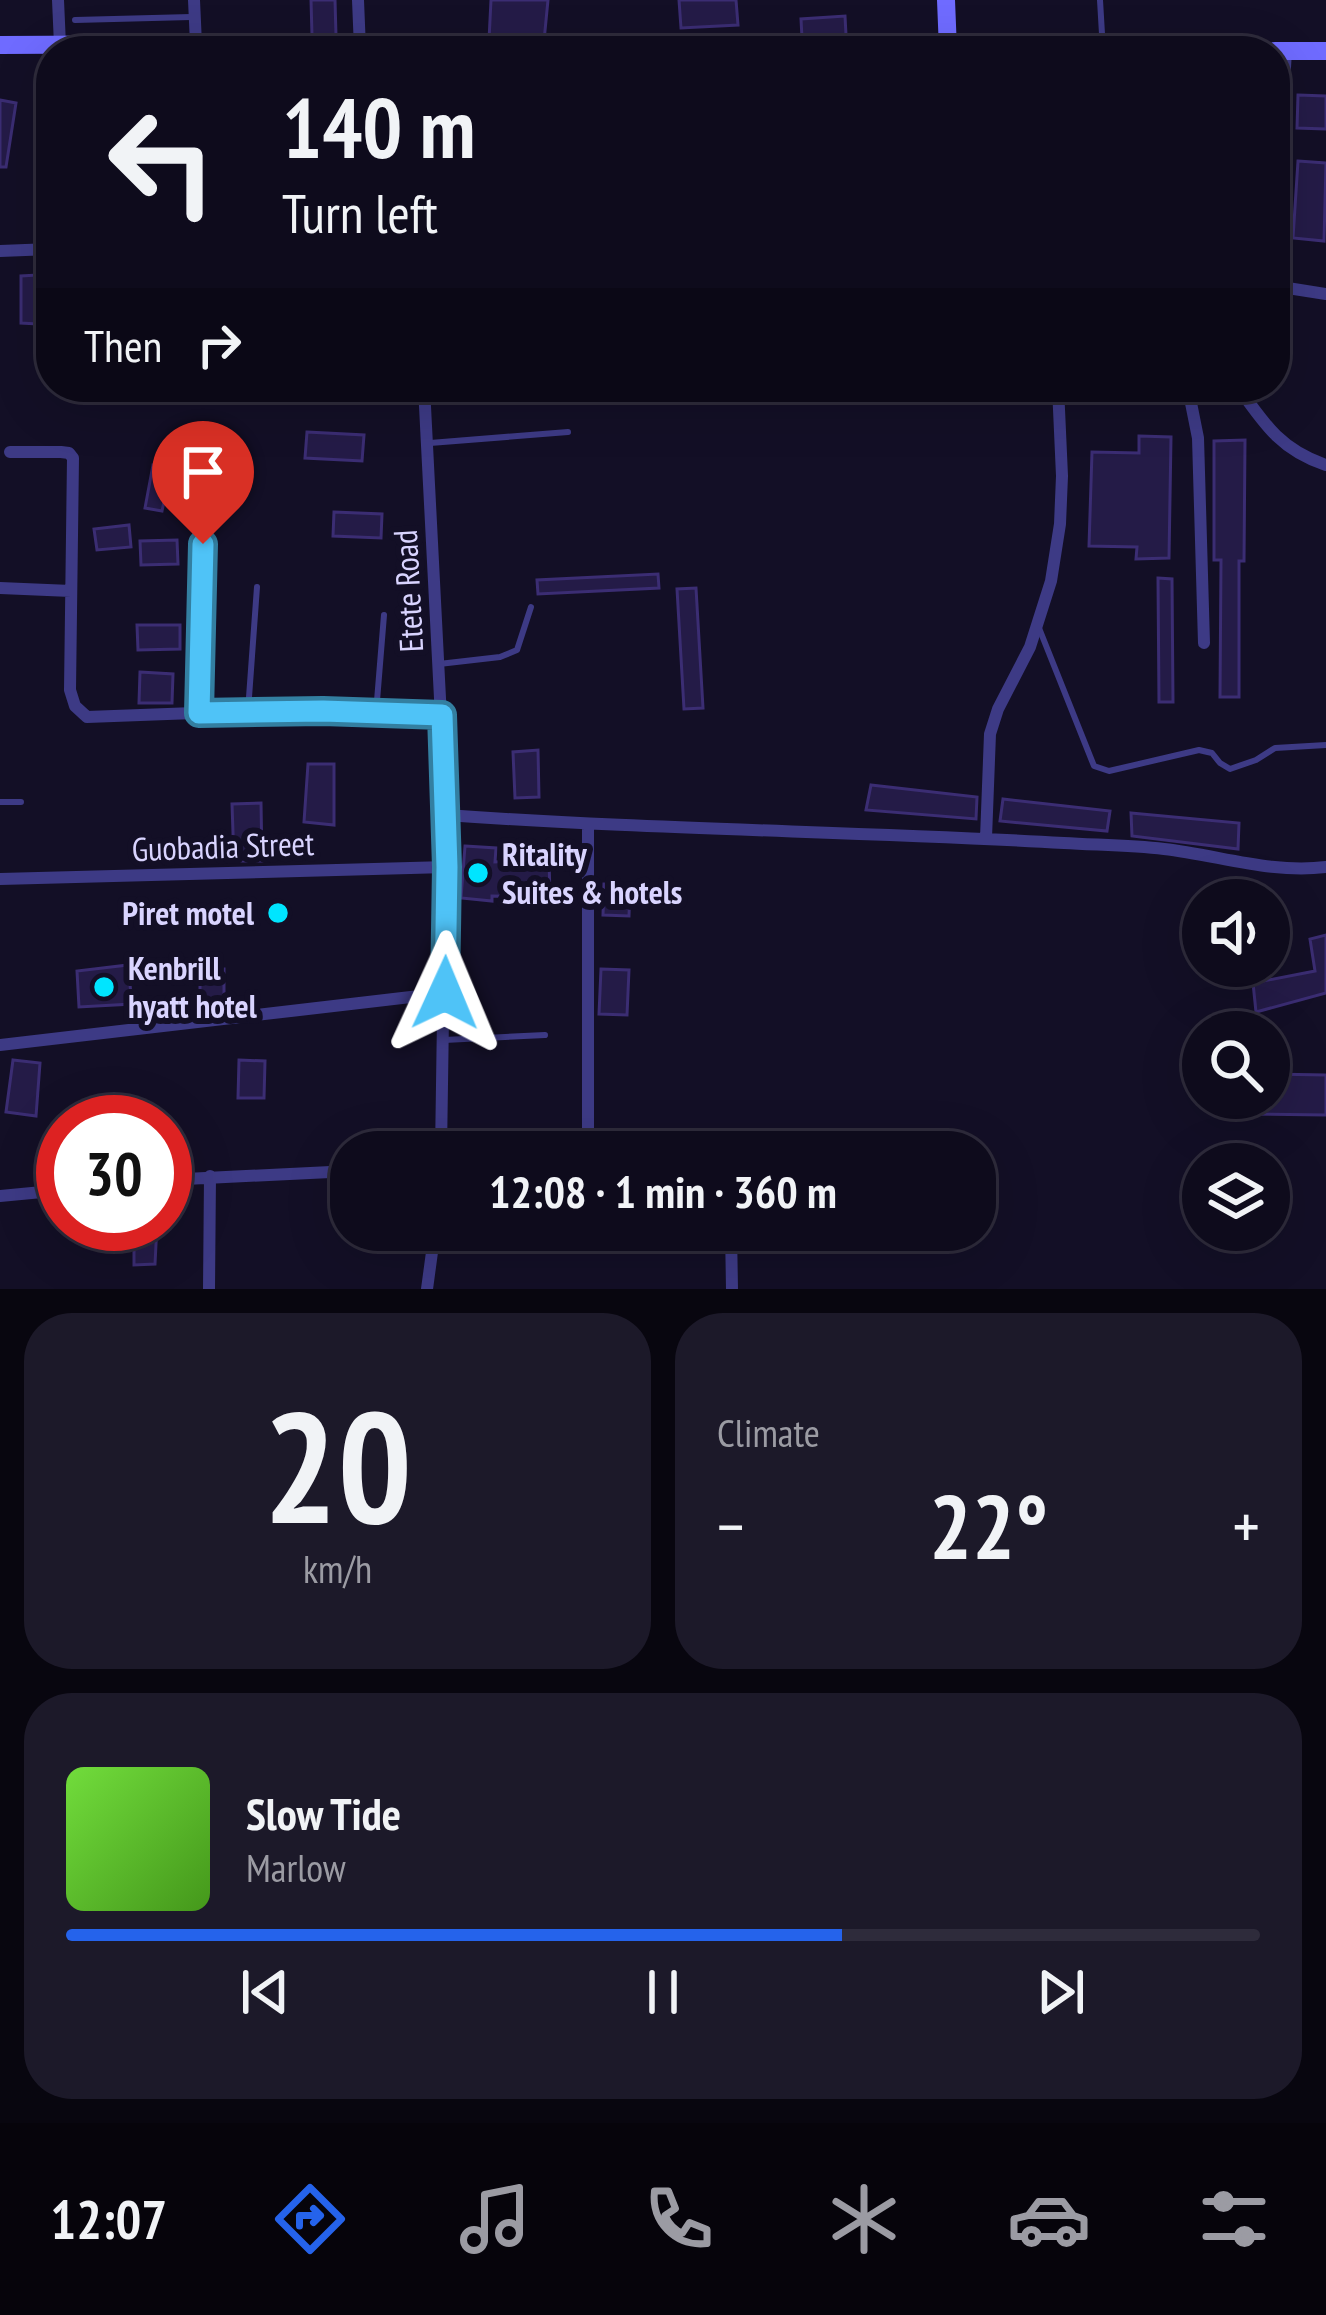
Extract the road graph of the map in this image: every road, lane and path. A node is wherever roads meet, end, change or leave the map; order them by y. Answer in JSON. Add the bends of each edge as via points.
{"nodes":[{"id":1,"x":58,"y":0,"type":"edge"},
{"id":2,"x":194,"y":0,"type":"edge"},
{"id":3,"x":358,"y":0,"type":"edge"},
{"id":4,"x":946,"y":0,"type":"edge"},
{"id":5,"x":1100,"y":0,"type":"edge"},
{"id":6,"x":195,"y":17,"type":"junction"},
{"id":7,"x":75,"y":20,"type":"dead end"},
{"id":8,"x":60,"y":36,"type":"edge"},
{"id":9,"x":196,"y":36,"type":"edge"},
{"id":10,"x":359,"y":36,"type":"edge"},
{"id":11,"x":947,"y":36,"type":"edge"},
{"id":12,"x":1102,"y":36,"type":"edge"},
{"id":13,"x":0,"y":45,"type":"edge"},
{"id":14,"x":36,"y":45,"type":"edge"},
{"id":15,"x":1290,"y":51,"type":"edge"},
{"id":16,"x":1326,"y":51,"type":"edge"},
{"id":17,"x":36,"y":250,"type":"edge"},
{"id":18,"x":0,"y":251,"type":"edge"},
{"id":19,"x":1290,"y":288,"type":"edge"},
{"id":20,"x":1326,"y":294,"type":"edge"},
{"id":21,"x":425,"y":402,"type":"edge"},
{"id":22,"x":1059,"y":402,"type":"edge"},
{"id":23,"x":1191,"y":402,"type":"edge"},
{"id":24,"x":1249,"y":402,"type":"edge"},
{"id":25,"x":568,"y":432,"type":"dead end"},
{"id":26,"x":426,"y":443,"type":"junction"},
{"id":27,"x":10,"y":452,"type":"dead end"},
{"id":28,"x":206,"y":460,"type":"dead end"},
{"id":29,"x":1326,"y":465,"type":"edge"},
{"id":30,"x":257,"y":587,"type":"dead end"},
{"id":31,"x":0,"y":588,"type":"edge"},
{"id":32,"x":71,"y":591,"type":"junction"},
{"id":33,"x":531,"y":607,"type":"dead end"},
{"id":34,"x":384,"y":615,"type":"dead end"},
{"id":35,"x":1037,"y":625,"type":"junction"},
{"id":36,"x":1204,"y":643,"type":"dead end"},
{"id":37,"x":439,"y":664,"type":"junction"},
{"id":38,"x":248,"y":710,"type":"junction"},
{"id":39,"x":199,"y":713,"type":"junction"},
{"id":40,"x":376,"y":713,"type":"junction"},
{"id":41,"x":442,"y":715,"type":"junction"},
{"id":42,"x":1326,"y":746,"type":"edge"},
{"id":43,"x":0,"y":802,"type":"edge"},
{"id":44,"x":20,"y":802,"type":"dead end"},
{"id":45,"x":446,"y":815,"type":"junction"},
{"id":46,"x":588,"y":826,"type":"junction"},
{"id":47,"x":986,"y":838,"type":"junction"},
{"id":48,"x":447,"y":867,"type":"junction"},
{"id":49,"x":1326,"y":867,"type":"edge"},
{"id":50,"x":0,"y":879,"type":"edge"},
{"id":51,"x":445,"y":993,"type":"junction"},
{"id":52,"x":545,"y":1034,"type":"dead end"},
{"id":53,"x":444,"y":1040,"type":"junction"},
{"id":54,"x":0,"y":1045,"type":"edge"},
{"id":55,"x":442,"y":1131,"type":"edge"},
{"id":56,"x":588,"y":1131,"type":"edge"},
{"id":57,"x":330,"y":1172,"type":"edge"},
{"id":58,"x":210,"y":1176,"type":"junction"},
{"id":59,"x":192,"y":1178,"type":"edge"},
{"id":60,"x":36,"y":1193,"type":"edge"},
{"id":61,"x":0,"y":1196,"type":"edge"},
{"id":62,"x":432,"y":1251,"type":"edge"},
{"id":63,"x":731,"y":1251,"type":"edge"},
{"id":64,"x":208,"y":1289,"type":"edge"},
{"id":65,"x":427,"y":1289,"type":"edge"},
{"id":66,"x":733,"y":1289,"type":"edge"}],
"edges":[{"from":1,"to":8,"type":"street"},
{"from":2,"to":6,"type":"street"},
{"from":3,"to":10,"type":"street"},
{"from":4,"to":11,"type":"street"},
{"from":5,"to":12,"type":"lane"},
{"from":6,"to":7,"type":"lane"},
{"from":6,"to":9,"type":"street"},
{"from":13,"to":14,"type":"street"},
{"from":15,"to":16,"type":"street"},
{"from":17,"to":18,"type":"street"},
{"from":19,"to":20,"type":"street"},
{"from":21,"to":26,"type":"street","name":"Etete Road"},
{"from":22,"to":35,"type":"street","via":[[1060,524]]},
{"from":23,"to":36,"type":"street"},
{"from":24,"to":29,"type":"street","via":[[1275,437]]},
{"from":25,"to":26,"type":"lane"},
{"from":26,"to":37,"type":"street","name":"Etete Road"},
{"from":27,"to":32,"type":"street","via":[[73,458]]},
{"from":28,"to":39,"type":"street"},
{"from":30,"to":38,"type":"lane"},
{"from":31,"to":32,"type":"street"},
{"from":32,"to":39,"type":"street","via":[[75,706],[87,717]]},
{"from":33,"to":37,"type":"lane","via":[[517,650]]},
{"from":34,"to":40,"type":"lane"},
{"from":35,"to":42,"type":"lane","via":[[1094,766],[1109,771],[1199,750],[1230,769],[1275,748]]},
{"from":35,"to":47,"type":"street","via":[[990,734]]},
{"from":37,"to":41,"type":"street","name":"Etete Road"},
{"from":38,"to":39,"type":"street"},
{"from":38,"to":40,"type":"street"},
{"from":40,"to":41,"type":"street"},
{"from":41,"to":45,"type":"street","name":"Etete Road"},
{"from":43,"to":44,"type":"lane"},
{"from":45,"to":46,"type":"street"},
{"from":45,"to":48,"type":"street","name":"Etete Road"},
{"from":46,"to":47,"type":"street"},
{"from":46,"to":56,"type":"street"},
{"from":47,"to":49,"type":"street"},
{"from":48,"to":50,"type":"street","name":"Guobadia Street"},
{"from":48,"to":51,"type":"street","name":"Etete Road"},
{"from":51,"to":53,"type":"street","name":"Etete Road"},
{"from":51,"to":54,"type":"street"},
{"from":52,"to":53,"type":"lane"},
{"from":53,"to":55,"type":"street","name":"Etete Road"},
{"from":57,"to":58,"type":"street"},
{"from":58,"to":59,"type":"street"},
{"from":58,"to":64,"type":"street"},
{"from":60,"to":61,"type":"street"},
{"from":62,"to":65,"type":"street"},
{"from":63,"to":66,"type":"street"}]}
